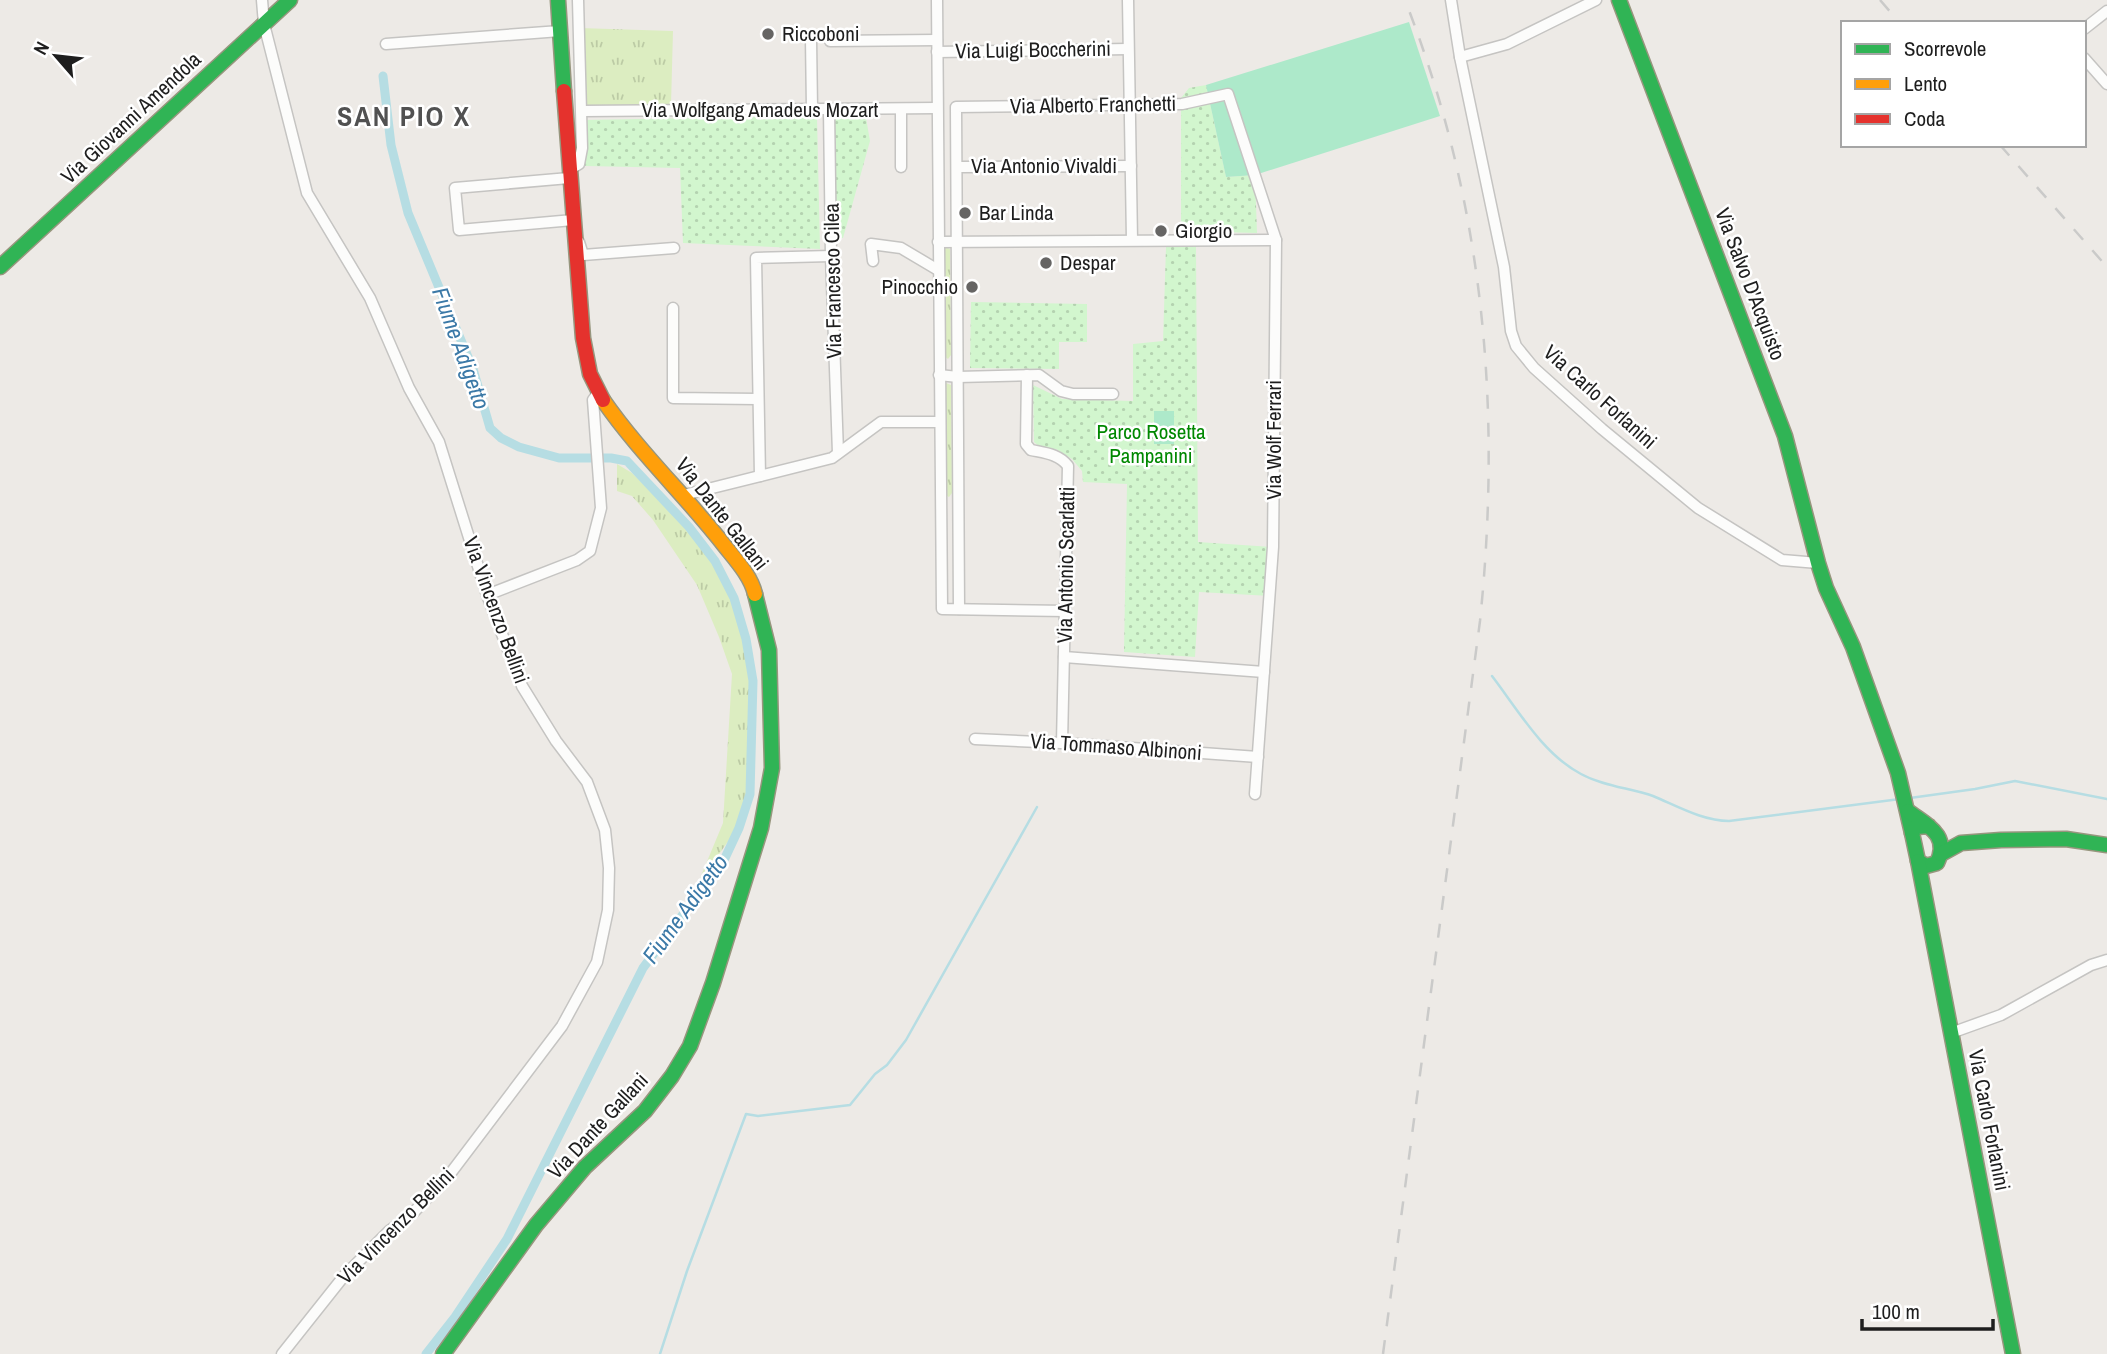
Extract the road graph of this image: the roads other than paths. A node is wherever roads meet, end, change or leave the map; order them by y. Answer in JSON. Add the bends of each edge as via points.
{"nodes":[{"id":1,"x":261,"y":0,"type":"edge"},
{"id":2,"x":290,"y":0,"type":"edge"},
{"id":3,"x":558,"y":0,"type":"edge"},
{"id":4,"x":578,"y":0,"type":"edge"},
{"id":5,"x":937,"y":0,"type":"edge"},
{"id":6,"x":1128,"y":0,"type":"edge"},
{"id":7,"x":1451,"y":0,"type":"edge"},
{"id":8,"x":1595,"y":0,"type":"edge"},
{"id":9,"x":1619,"y":0,"type":"edge"},
{"id":10,"x":2107,"y":11,"type":"edge"},
{"id":11,"x":264,"y":24,"type":"junction"},
{"id":12,"x":2086,"y":27,"type":"edge"},
{"id":13,"x":559,"y":31,"type":"junction"},
{"id":14,"x":811,"y":39,"type":"dead end"},
{"id":15,"x":937,"y":40,"type":"junction"},
{"id":16,"x":830,"y":41,"type":"dead end"},
{"id":17,"x":386,"y":44,"type":"dead end"},
{"id":18,"x":1128,"y":49,"type":"junction"},
{"id":19,"x":937,"y":52,"type":"junction"},
{"id":20,"x":1460,"y":57,"type":"junction"},
{"id":21,"x":2086,"y":60,"type":"edge"},
{"id":22,"x":2107,"y":84,"type":"edge"},
{"id":23,"x":1228,"y":94,"type":"joint"},
{"id":24,"x":1128,"y":106,"type":"junction"},
{"id":25,"x":937,"y":108,"type":"junction"},
{"id":26,"x":812,"y":109,"type":"junction"},
{"id":27,"x":829,"y":109,"type":"junction"},
{"id":28,"x":901,"y":109,"type":"junction"},
{"id":29,"x":583,"y":111,"type":"junction"},
{"id":30,"x":937,"y":161,"type":"junction"},
{"id":31,"x":1131,"y":166,"type":"junction"},
{"id":32,"x":901,"y":167,"type":"dead end"},
{"id":33,"x":957,"y":171,"type":"junction"},
{"id":34,"x":569,"y":174,"type":"junction"},
{"id":35,"x":573,"y":220,"type":"junction"},
{"id":36,"x":1132,"y":240,"type":"junction"},
{"id":37,"x":1276,"y":240,"type":"junction"},
{"id":38,"x":938,"y":242,"type":"junction"},
{"id":39,"x":957,"y":242,"type":"junction"},
{"id":40,"x":674,"y":248,"type":"dead end"},
{"id":41,"x":831,"y":256,"type":"junction"},
{"id":42,"x":873,"y":261,"type":"dead end"},
{"id":43,"x":0,"y":267,"type":"edge"},
{"id":44,"x":939,"y":270,"type":"junction"},
{"id":45,"x":673,"y":308,"type":"dead end"},
{"id":46,"x":939,"y":374,"type":"junction"},
{"id":47,"x":1027,"y":375,"type":"junction"},
{"id":48,"x":958,"y":377,"type":"junction"},
{"id":49,"x":598,"y":393,"type":"junction"},
{"id":50,"x":1113,"y":394,"type":"dead end"},
{"id":51,"x":757,"y":399,"type":"junction"},
{"id":52,"x":940,"y":422,"type":"junction"},
{"id":53,"x":838,"y":453,"type":"junction"},
{"id":54,"x":760,"y":476,"type":"junction"},
{"id":55,"x":684,"y":495,"type":"junction"},
{"id":56,"x":941,"y":507,"type":"junction"},
{"id":57,"x":958,"y":507,"type":"junction"},
{"id":58,"x":1818,"y":563,"type":"junction"},
{"id":59,"x":487,"y":595,"type":"junction"},
{"id":60,"x":959,"y":609,"type":"junction"},
{"id":61,"x":1066,"y":611,"type":"junction"},
{"id":62,"x":1064,"y":657,"type":"junction"},
{"id":63,"x":1264,"y":673,"type":"junction"},
{"id":64,"x":975,"y":739,"type":"dead end"},
{"id":65,"x":1062,"y":743,"type":"junction"},
{"id":66,"x":1258,"y":757,"type":"junction"},
{"id":67,"x":1255,"y":794,"type":"dead end"},
{"id":68,"x":1906,"y":801,"type":"junction"},
{"id":69,"x":1933,"y":829,"type":"junction"},
{"id":70,"x":1912,"y":833,"type":"junction"},
{"id":71,"x":1961,"y":843,"type":"junction"},
{"id":72,"x":2107,"y":845,"type":"edge"},
{"id":73,"x":1939,"y":859,"type":"junction"},
{"id":74,"x":1917,"y":861,"type":"junction"},
{"id":75,"x":1925,"y":894,"type":"junction"},
{"id":76,"x":2107,"y":960,"type":"edge"},
{"id":77,"x":1951,"y":1033,"type":"junction"},
{"id":78,"x":2008,"y":1351,"type":"edge"},
{"id":79,"x":282,"y":1354,"type":"edge"},
{"id":80,"x":443,"y":1354,"type":"edge"}],
"edges":[{"from":1,"to":11,"type":"street","name":"Via Vincenzo Bellini"},
{"from":2,"to":11,"type":"main road","name":"Via Giovanni Amendola"},
{"from":3,"to":13,"type":"main road","name":"Via Dante Gallani"},
{"from":4,"to":29,"type":"street"},
{"from":5,"to":15,"type":"street"},
{"from":6,"to":18,"type":"street"},
{"from":7,"to":20,"type":"street","name":"Via Carlo Forlanini"},
{"from":8,"to":20,"type":"street","via":[[1507,44]]},
{"from":9,"to":58,"type":"main road","name":"Via Salvo D'Acquisto","via":[[1785,436]]},
{"from":10,"to":12,"type":"street"},
{"from":11,"to":43,"type":"main road","name":"Via Giovanni Amendola"},
{"from":11,"to":59,"type":"street","name":"Via Vincenzo Bellini","via":[[307,193],[370,298],[409,388],[439,442]]},
{"from":13,"to":17,"type":"street"},
{"from":13,"to":34,"type":"main road","name":"Via Dante Gallani"},
{"from":14,"to":26,"type":"street"},
{"from":15,"to":16,"type":"street"},
{"from":15,"to":19,"type":"street"},
{"from":18,"to":19,"type":"street","name":"Via Luigi Boccherini"},
{"from":18,"to":24,"type":"street"},
{"from":19,"to":25,"type":"street"},
{"from":20,"to":58,"type":"street","name":"Via Carlo Forlanini","via":[[1504,267],[1511,331],[1522,354],[1602,429],[1698,508],[1783,560]]},
{"from":21,"to":22,"type":"street"},
{"from":23,"to":24,"type":"street","name":"Via Alberto Franchetti","via":[[1182,104]]},
{"from":23,"to":37,"type":"street","name":"Via Wolf Ferrari"},
{"from":24,"to":31,"type":"street"},
{"from":24,"to":33,"type":"street","name":"Via Alberto Franchetti","via":[[956,107]]},
{"from":25,"to":28,"type":"street","name":"Via Wolfgang Amadeus Mozart"},
{"from":25,"to":30,"type":"street"},
{"from":26,"to":27,"type":"street","name":"Via Wolfgang Amadeus Mozart"},
{"from":26,"to":29,"type":"street","name":"Via Wolfgang Amadeus Mozart"},
{"from":27,"to":28,"type":"street","name":"Via Wolfgang Amadeus Mozart"},
{"from":27,"to":41,"type":"street","name":"Via Francesco Cilea"},
{"from":28,"to":32,"type":"street"},
{"from":29,"to":34,"type":"street","via":[[579,164]]},
{"from":30,"to":33,"type":"street"},
{"from":30,"to":38,"type":"street"},
{"from":31,"to":33,"type":"street","name":"Via Antonio Vivaldi"},
{"from":31,"to":36,"type":"street"},
{"from":33,"to":39,"type":"street"},
{"from":34,"to":35,"type":"main road","name":"Via Dante Gallani"},
{"from":34,"to":35,"type":"street","via":[[456,187],[459,230]]},
{"from":35,"to":40,"type":"street","via":[[583,256]]},
{"from":35,"to":49,"type":"main road","name":"Via Dante Gallani","via":[[585,347]]},
{"from":36,"to":37,"type":"street"},
{"from":36,"to":39,"type":"street"},
{"from":37,"to":63,"type":"street","name":"Via Wolf Ferrari","via":[[1273,547]]},
{"from":38,"to":39,"type":"street"},
{"from":38,"to":44,"type":"street"},
{"from":39,"to":48,"type":"street"},
{"from":41,"to":51,"type":"street","via":[[756,258]]},
{"from":41,"to":53,"type":"street","name":"Via Francesco Cilea"},
{"from":42,"to":44,"type":"street","via":[[871,244],[901,248]]},
{"from":44,"to":46,"type":"street"},
{"from":45,"to":51,"type":"street","via":[[673,398]]},
{"from":46,"to":48,"type":"street"},
{"from":46,"to":52,"type":"street"},
{"from":47,"to":48,"type":"street"},
{"from":47,"to":50,"type":"street","via":[[1039,375],[1073,394]]},
{"from":47,"to":61,"type":"street","name":"Via Antonio Scarlatti","via":[[1026,444],[1031,450],[1063,459],[1068,466]]},
{"from":48,"to":57,"type":"street"},
{"from":49,"to":55,"type":"main road","name":"Via Dante Gallani","via":[[621,426]]},
{"from":49,"to":59,"type":"street","via":[[593,400],[601,508],[590,551]]},
{"from":51,"to":54,"type":"street"},
{"from":52,"to":53,"type":"street","via":[[881,422]]},
{"from":52,"to":56,"type":"street"},
{"from":53,"to":54,"type":"street"},
{"from":54,"to":55,"type":"street"},
{"from":55,"to":80,"type":"main road","name":"Via Dante Gallani","via":[[740,566],[754,589],[763,621],[769,650],[772,768],[761,828],[713,983],[690,1046],[672,1076],[645,1111],[586,1167],[536,1226]]},
{"from":56,"to":57,"type":"street"},
{"from":56,"to":60,"type":"street","via":[[942,609]]},
{"from":57,"to":60,"type":"street"},
{"from":58,"to":68,"type":"main road","name":"Via Salvo D'Acquisto"},
{"from":59,"to":79,"type":"street","name":"Via Vincenzo Bellini","via":[[522,687],[587,782],[605,830],[608,909],[597,962],[562,1026],[450,1174],[344,1276]]},
{"from":60,"to":61,"type":"street"},
{"from":61,"to":62,"type":"street","name":"Via Antonio Scarlatti"},
{"from":62,"to":63,"type":"street","name":"Via Antonio Scarlatti"},
{"from":62,"to":65,"type":"street","name":"Via Antonio Scarlatti"},
{"from":63,"to":66,"type":"street","name":"Via Wolf Ferrari"},
{"from":64,"to":65,"type":"street","name":"Via Tommaso Albinoni"},
{"from":65,"to":66,"type":"street","name":"Via Tommaso Albinoni"},
{"from":66,"to":67,"type":"street","name":"Via Wolf Ferrari"},
{"from":68,"to":69,"type":"main road"},
{"from":68,"to":70,"type":"main road","name":"Via Carlo Forlanini"},
{"from":69,"to":70,"type":"main road","via":[[1917,827]]},
{"from":69,"to":71,"type":"main road"},
{"from":69,"to":73,"type":"main road","via":[[1941,843]]},
{"from":70,"to":74,"type":"main road","name":"Via Carlo Forlanini"},
{"from":71,"to":72,"type":"main road","via":[[2029,838]]},
{"from":71,"to":73,"type":"main road"},
{"from":73,"to":74,"type":"main road","via":[[1926,866]]},
{"from":73,"to":75,"type":"main road"},
{"from":74,"to":75,"type":"main road","name":"Via Carlo Forlanini"},
{"from":75,"to":77,"type":"main road","name":"Via Carlo Forlanini"},
{"from":76,"to":77,"type":"street","via":[[2001,1015]]},
{"from":77,"to":78,"type":"main road","name":"Via Carlo Forlanini"}]}
